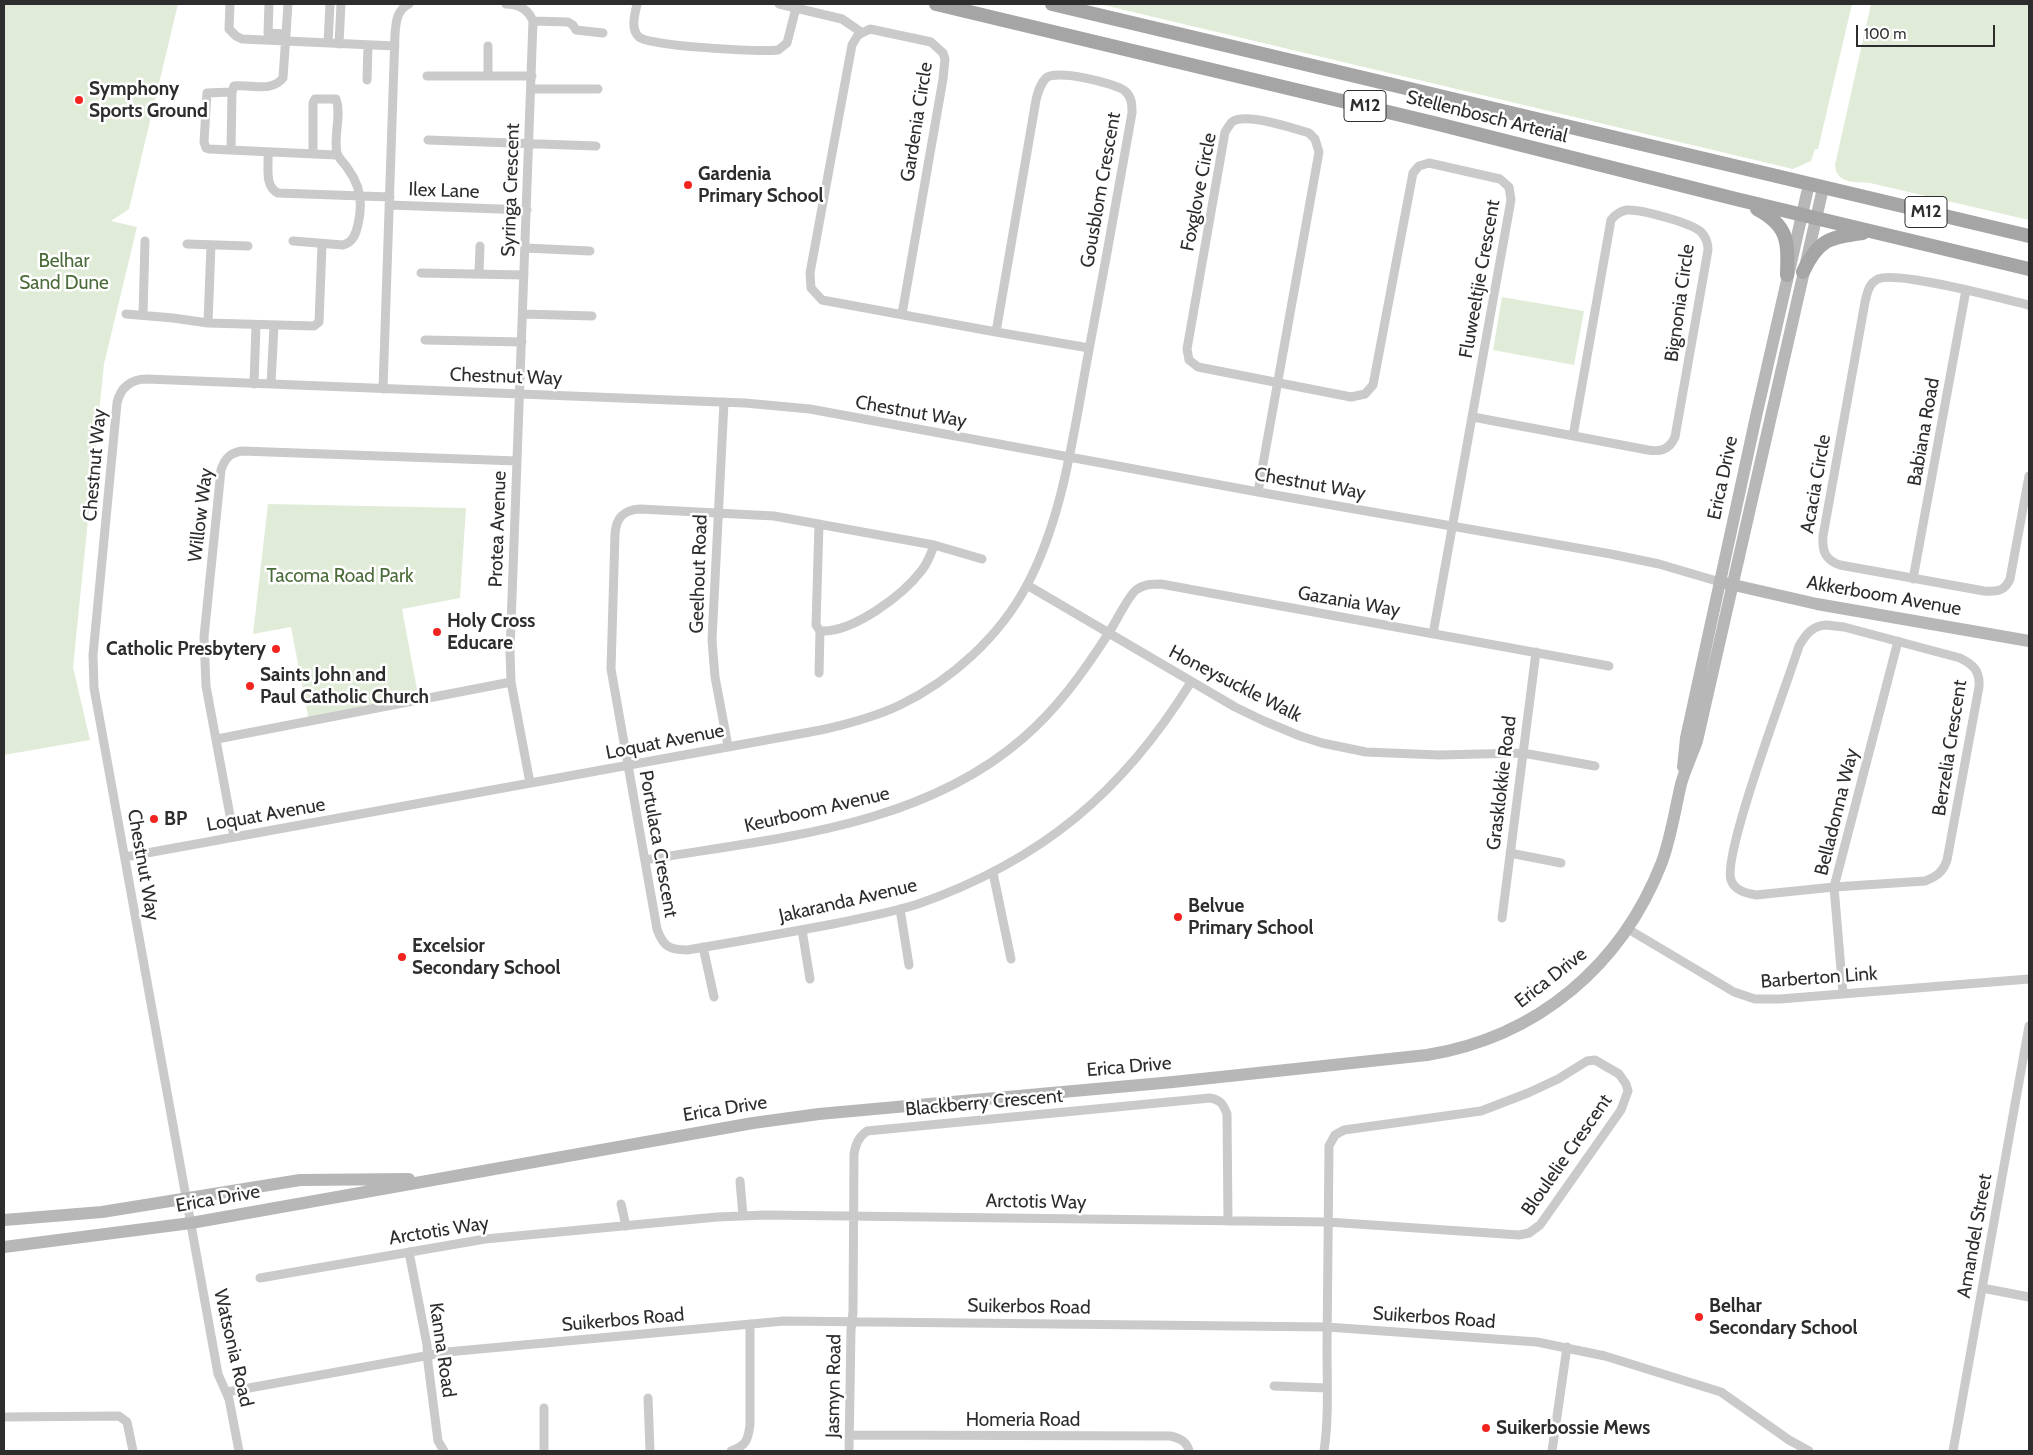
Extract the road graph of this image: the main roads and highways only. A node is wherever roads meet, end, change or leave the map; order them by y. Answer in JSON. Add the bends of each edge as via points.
{"nodes":[{"id":1,"x":936,"y":4,"type":"edge"},
{"id":2,"x":1052,"y":4,"type":"edge"},
{"id":3,"x":1809,"y":184,"type":"junction"},
{"id":4,"x":1823,"y":188,"type":"junction"},
{"id":5,"x":1736,"y":199,"type":"junction"},
{"id":6,"x":1801,"y":214,"type":"junction"},
{"id":7,"x":1816,"y":218,"type":"junction"},
{"id":8,"x":1874,"y":232,"type":"junction"},
{"id":9,"x":2029,"y":236,"type":"edge"},
{"id":10,"x":2029,"y":269,"type":"edge"},
{"id":11,"x":1803,"y":272,"type":"junction"},
{"id":12,"x":1787,"y":275,"type":"junction"},
{"id":13,"x":1726,"y":583,"type":"junction"},
{"id":14,"x":2029,"y":641,"type":"edge"},
{"id":15,"x":437,"y":1178,"type":"junction"},
{"id":16,"x":4,"y":1220,"type":"edge"},
{"id":17,"x":4,"y":1247,"type":"edge"}],
"edges":[{"from":1,"to":5,"type":"main road","name":"Stellenbosch Arterial","number":"M12","via":[[1424,120]]},
{"from":2,"to":3,"type":"main road","name":"Stellenbosch Arterial","number":"M12"},
{"from":3,"to":4,"type":"main road","name":"Stellenbosch Arterial","number":"M12"},
{"from":3,"to":6,"type":"main road","name":"Erica Drive"},
{"from":4,"to":7,"type":"main road","name":"Erica Drive"},
{"from":4,"to":9,"type":"main road","name":"Stellenbosch Arterial","number":"M12"},
{"from":5,"to":6,"type":"main road","name":"Stellenbosch Arterial","number":"M12"},
{"from":5,"to":12,"type":"main road","via":[[1771,216],[1781,226],[1787,245]]},
{"from":6,"to":7,"type":"main road","name":"Stellenbosch Arterial","number":"M12"},
{"from":6,"to":12,"type":"main road","name":"Erica Drive"},
{"from":7,"to":8,"type":"main road","name":"Stellenbosch Arterial","number":"M12"},
{"from":7,"to":11,"type":"main road","name":"Erica Drive"},
{"from":8,"to":10,"type":"main road","name":"Stellenbosch Arterial","number":"M12"},
{"from":8,"to":11,"type":"main road","via":[[1850,234],[1822,243]]},
{"from":11,"to":13,"type":"main road","name":"Erica Drive"},
{"from":12,"to":13,"type":"main road","name":"Erica Drive"},
{"from":13,"to":14,"type":"main road","name":"Akkerboom Avenue","via":[[1817,604]]},
{"from":13,"to":15,"type":"main road","name":"Erica Drive","via":[[1697,741],[1682,782],[1663,859],[1642,906],[1603,962],[1582,982],[1541,1013],[1492,1038],[1443,1052],[1173,1082],[819,1114],[702,1131]]},
{"from":15,"to":16,"type":"main road","name":"Erica Drive","via":[[300,1180],[102,1212]]},
{"from":15,"to":17,"type":"main road","name":"Erica Drive","via":[[191,1224]]}]}
